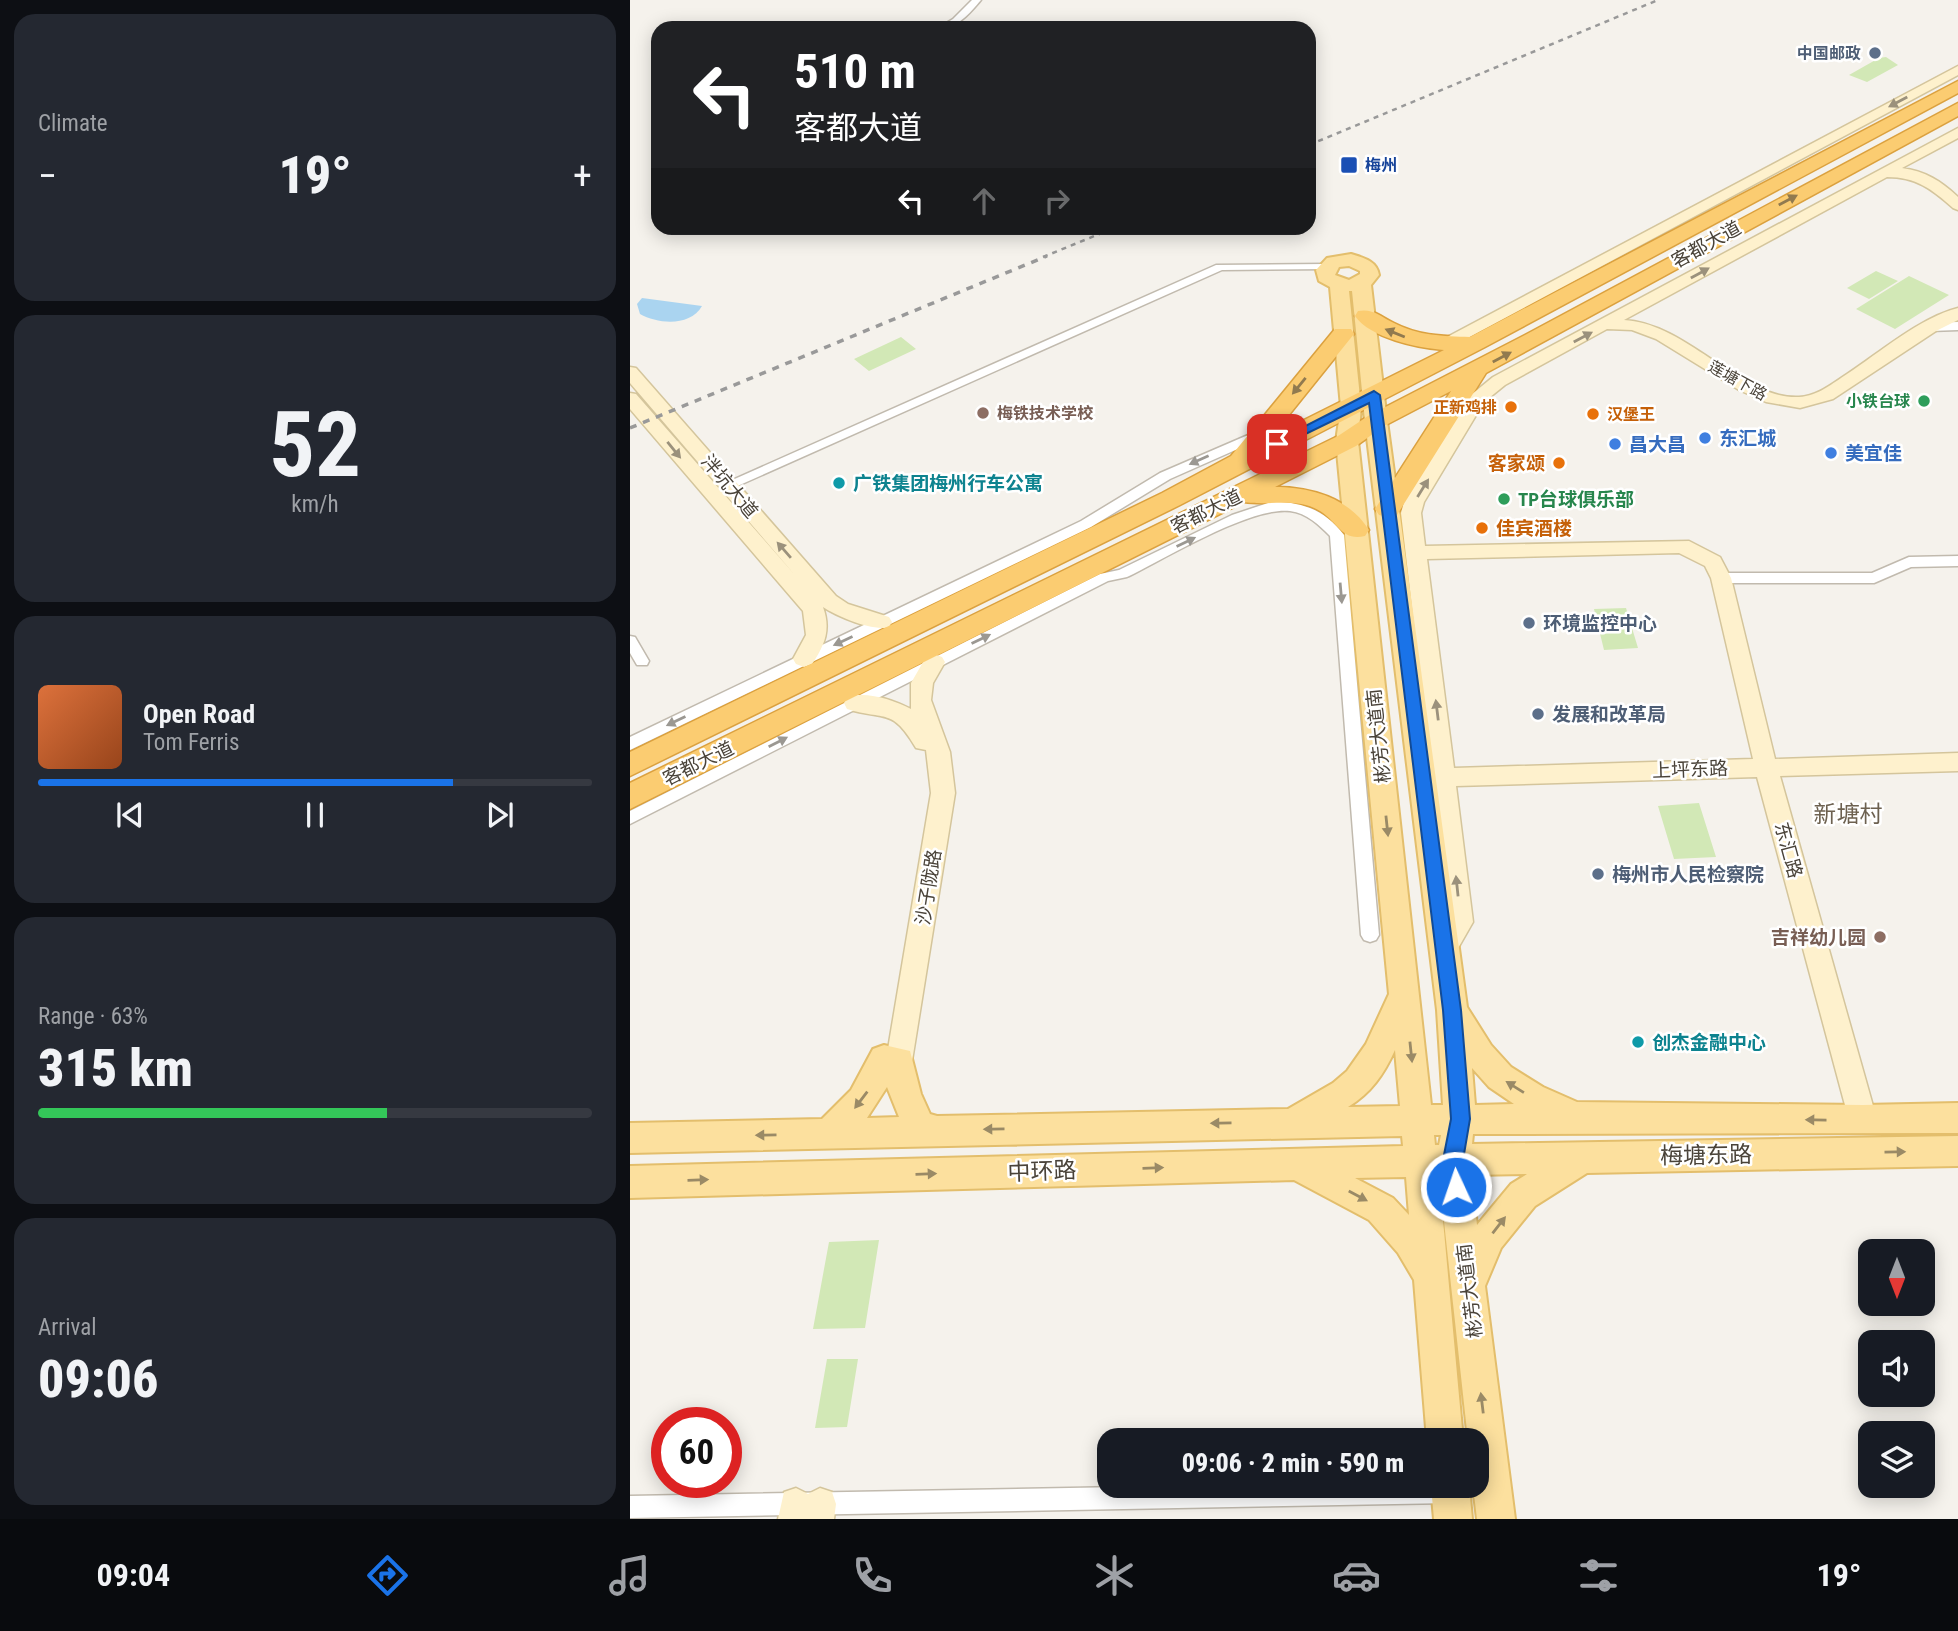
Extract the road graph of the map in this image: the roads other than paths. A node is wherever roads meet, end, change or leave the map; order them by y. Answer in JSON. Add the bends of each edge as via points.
{"nodes":[{"id":1,"x":977,"y":0,"type":"edge"},
{"id":2,"x":957,"y":21,"type":"edge"},
{"id":3,"x":1958,"y":70,"type":"edge"},
{"id":4,"x":1958,"y":86,"type":"edge"},
{"id":5,"x":1958,"y":109,"type":"edge"},
{"id":6,"x":1958,"y":132,"type":"edge"},
{"id":7,"x":1924,"y":152,"type":"junction"},
{"id":8,"x":1882,"y":172,"type":"junction"},
{"id":9,"x":1933,"y":177,"type":"junction"},
{"id":10,"x":1958,"y":195,"type":"edge"},
{"id":11,"x":1958,"y":205,"type":"edge"},
{"id":12,"x":1789,"y":225,"type":"junction"},
{"id":13,"x":1633,"y":244,"type":"junction"},
{"id":14,"x":1700,"y":247,"type":"junction"},
{"id":15,"x":1326,"y":267,"type":"junction"},
{"id":16,"x":1603,"y":274,"type":"junction"},
{"id":17,"x":1361,"y":283,"type":"junction"},
{"id":18,"x":1339,"y":284,"type":"junction"},
{"id":19,"x":1640,"y":306,"type":"junction"},
{"id":20,"x":1958,"y":313,"type":"edge"},
{"id":21,"x":1366,"y":316,"type":"junction"},
{"id":22,"x":1607,"y":324,"type":"junction"},
{"id":23,"x":1507,"y":325,"type":"junction"},
{"id":24,"x":1958,"y":326,"type":"edge"},
{"id":25,"x":1930,"y":327,"type":"junction"},
{"id":26,"x":1343,"y":334,"type":"junction"},
{"id":27,"x":1666,"y":339,"type":"junction"},
{"id":28,"x":1533,"y":341,"type":"junction"},
{"id":29,"x":1477,"y":342,"type":"junction"},
{"id":30,"x":1443,"y":344,"type":"junction"},
{"id":31,"x":1476,"y":370,"type":"junction"},
{"id":32,"x":630,"y":372,"type":"edge"},
{"id":33,"x":1374,"y":395,"type":"junction"},
{"id":34,"x":630,"y":398,"type":"edge"},
{"id":35,"x":1351,"y":407,"type":"junction"},
{"id":36,"x":1376,"y":421,"type":"junction"},
{"id":37,"x":1262,"y":433,"type":"junction"},
{"id":38,"x":1348,"y":441,"type":"junction"},
{"id":39,"x":1237,"y":463,"type":"junction"},
{"id":40,"x":728,"y":485,"type":"junction"},
{"id":41,"x":1236,"y":496,"type":"junction"},
{"id":42,"x":1181,"y":509,"type":"junction"},
{"id":43,"x":1388,"y":509,"type":"junction"},
{"id":44,"x":1356,"y":530,"type":"junction"},
{"id":45,"x":1416,"y":553,"type":"junction"},
{"id":46,"x":1958,"y":561,"type":"edge"},
{"id":47,"x":1018,"y":572,"type":"junction"},
{"id":48,"x":976,"y":576,"type":"junction"},
{"id":49,"x":1721,"y":578,"type":"junction"},
{"id":50,"x":1031,"y":597,"type":"junction"},
{"id":51,"x":821,"y":605,"type":"junction"},
{"id":52,"x":882,"y":622,"type":"junction"},
{"id":53,"x":1009,"y":625,"type":"junction"},
{"id":54,"x":630,"y":641,"type":"edge"},
{"id":55,"x":804,"y":659,"type":"junction"},
{"id":56,"x":642,"y":661,"type":"dead end"},
{"id":57,"x":934,"y":663,"type":"junction"},
{"id":58,"x":732,"y":695,"type":"junction"},
{"id":59,"x":855,"y":703,"type":"junction"},
{"id":60,"x":917,"y":718,"type":"junction"},
{"id":61,"x":702,"y":729,"type":"junction"},
{"id":62,"x":630,"y":744,"type":"edge"},
{"id":63,"x":1958,"y":762,"type":"edge"},
{"id":64,"x":630,"y":765,"type":"edge"},
{"id":65,"x":1768,"y":771,"type":"junction"},
{"id":66,"x":1958,"y":772,"type":"edge"},
{"id":67,"x":1434,"y":782,"type":"junction"},
{"id":68,"x":630,"y":797,"type":"edge"},
{"id":69,"x":630,"y":818,"type":"edge"},
{"id":70,"x":1370,"y":934,"type":"dead end"},
{"id":71,"x":1404,"y":992,"type":"junction"},
{"id":72,"x":1452,"y":1010,"type":"junction"},
{"id":73,"x":892,"y":1060,"type":"junction"},
{"id":74,"x":1577,"y":1117,"type":"junction"},
{"id":75,"x":1958,"y":1118,"type":"edge"},
{"id":76,"x":1417,"y":1119,"type":"junction"},
{"id":77,"x":1460,"y":1119,"type":"junction"},
{"id":78,"x":1863,"y":1120,"type":"junction"},
{"id":79,"x":1289,"y":1121,"type":"junction"},
{"id":80,"x":934,"y":1130,"type":"junction"},
{"id":81,"x":828,"y":1133,"type":"junction"},
{"id":82,"x":630,"y":1138,"type":"edge"},
{"id":83,"x":1958,"y":1151,"type":"edge"},
{"id":84,"x":1581,"y":1158,"type":"junction"},
{"id":85,"x":1453,"y":1160,"type":"junction"},
{"id":86,"x":1420,"y":1161,"type":"junction"},
{"id":87,"x":1297,"y":1164,"type":"junction"},
{"id":88,"x":630,"y":1182,"type":"edge"},
{"id":89,"x":1429,"y":1274,"type":"junction"},
{"id":90,"x":1468,"y":1286,"type":"junction"},
{"id":91,"x":1445,"y":1428,"type":"edge"},
{"id":92,"x":1451,"y":1499,"type":"edge"},
{"id":93,"x":630,"y":1507,"type":"edge"},
{"id":94,"x":807,"y":1511,"type":"edge"},
{"id":95,"x":1496,"y":1519,"type":"edge"}],
"edges":[{"from":1,"to":2,"type":"street"},
{"from":3,"to":13,"type":"street","one_way":true},
{"from":4,"to":16,"type":"highway","name":"客都大道"},
{"from":14,"to":5,"type":"highway","name":"客都大道","one_way":true},
{"from":6,"to":7,"type":"street"},
{"from":7,"to":8,"type":"street"},
{"from":7,"to":9,"type":"street"},
{"from":8,"to":9,"type":"street"},
{"from":8,"to":12,"type":"street"},
{"from":9,"to":10,"type":"street"},
{"from":9,"to":11,"type":"street"},
{"from":12,"to":14,"type":"highway"},
{"from":19,"to":12,"type":"street","one_way":true},
{"from":13,"to":16,"type":"highway"},
{"from":13,"to":30,"type":"street"},
{"from":14,"to":28,"type":"highway","name":"客都大道"},
{"from":15,"to":17,"type":"main road","name":"彬芳大道南","via":[[1339,261],[1362,263],[1370,271]]},
{"from":15,"to":18,"type":"main road","via":[[1326,277]]},
{"from":15,"to":40,"type":"street","via":[[1220,267]]},
{"from":16,"to":23,"type":"highway","name":"客都大道"},
{"from":17,"to":18,"type":"main road"},
{"from":17,"to":21,"type":"main road","name":"彬芳大道南"},
{"from":18,"to":26,"type":"main road","name":"彬芳大道南"},
{"from":19,"to":22,"type":"street"},
{"from":19,"to":27,"type":"street","via":[[1643,322]]},
{"from":20,"to":25,"type":"street","name":"莲塘下路"},
{"from":30,"to":21,"type":"highway","one_way":true,"via":[[1402,336]]},
{"from":21,"to":33,"type":"main road","name":"彬芳大道南"},
{"from":22,"to":27,"type":"street","name":"莲塘下路","via":[[1631,325]]},
{"from":45,"to":22,"type":"street","one_way":true,"via":[[1414,502],[1477,399],[1499,381]]},
{"from":23,"to":28,"type":"highway"},
{"from":23,"to":29,"type":"highway","name":"客都大道"},
{"from":24,"to":25,"type":"street"},
{"from":25,"to":27,"type":"street","name":"莲塘下路","via":[[1827,395],[1802,403],[1771,399]]},
{"from":26,"to":35,"type":"main road","name":"彬芳大道南"},
{"from":26,"to":37,"type":"highway","one_way":true},
{"from":31,"to":28,"type":"highway","name":"客都大道","one_way":true},
{"from":29,"to":30,"type":"highway"},
{"from":29,"to":33,"type":"highway","name":"客都大道"},
{"from":31,"to":36,"type":"highway","name":"客都大道"},
{"from":31,"to":43,"type":"highway"},
{"from":32,"to":40,"type":"street","name":"泮坑大道"},
{"from":33,"to":35,"type":"highway","name":"客都大道"},
{"from":33,"to":36,"type":"main road","name":"彬芳大道南"},
{"from":34,"to":51,"type":"street","name":"泮坑大道","one_way":true,"via":[[709,492]]},
{"from":35,"to":38,"type":"main road","name":"彬芳大道南"},
{"from":35,"to":39,"type":"highway","name":"客都大道"},
{"from":36,"to":38,"type":"highway","name":"客都大道"},
{"from":36,"to":43,"type":"main road","name":"彬芳大道南"},
{"from":37,"to":39,"type":"highway"},
{"from":37,"to":48,"type":"street","one_way":true,"via":[[1165,475],[1086,524]]},
{"from":38,"to":41,"type":"highway","name":"客都大道"},
{"from":38,"to":44,"type":"main road","name":"彬芳大道南"},
{"from":39,"to":42,"type":"highway","name":"客都大道"},
{"from":51,"to":40,"type":"street","name":"泮坑大道","one_way":true},
{"from":41,"to":42,"type":"highway","name":"客都大道"},
{"from":41,"to":44,"type":"highway","via":[[1296,495],[1329,505]]},
{"from":42,"to":47,"type":"highway","name":"客都大道"},
{"from":42,"to":50,"type":"highway","name":"客都大道"},
{"from":43,"to":67,"type":"main road","name":"彬芳大道南"},
{"from":44,"to":71,"type":"main road","name":"彬芳大道南","one_way":true},
{"from":45,"to":49,"type":"street","via":[[1682,546],[1713,562]]},
{"from":67,"to":45,"type":"street","one_way":true},
{"from":46,"to":49,"type":"street","via":[[1909,562],[1874,578]]},
{"from":47,"to":48,"type":"highway"},
{"from":47,"to":61,"type":"highway","name":"客都大道"},
{"from":48,"to":52,"type":"street"},
{"from":49,"to":65,"type":"street","name":"东汇路"},
{"from":50,"to":53,"type":"highway"},
{"from":50,"to":68,"type":"highway","name":"客都大道"},
{"from":51,"to":52,"type":"street"},
{"from":51,"to":55,"type":"street","via":[[818,636]]},
{"from":52,"to":55,"type":"street","one_way":true},
{"from":57,"to":53,"type":"street","one_way":true},
{"from":53,"to":70,"type":"street","one_way":true,"via":[[1251,511],[1274,505],[1298,507],[1324,518],[1336,535]]},
{"from":54,"to":56,"type":"street"},
{"from":55,"to":58,"type":"street"},
{"from":57,"to":59,"type":"street"},
{"from":57,"to":60,"type":"street","via":[[922,678]]},
{"from":58,"to":61,"type":"highway"},
{"from":58,"to":62,"type":"street","one_way":true},
{"from":59,"to":60,"type":"street"},
{"from":69,"to":59,"type":"street","one_way":true},
{"from":60,"to":73,"type":"street","name":"沙子陇路","via":[[932,794]]},
{"from":61,"to":64,"type":"highway","name":"客都大道"},
{"from":63,"to":65,"type":"street","name":"上坪东路"},
{"from":65,"to":66,"type":"street","name":"上坪东路"},
{"from":65,"to":67,"type":"street","name":"上坪东路"},
{"from":65,"to":78,"type":"street","name":"东汇路"},
{"from":72,"to":67,"type":"main road","name":"彬芳大道南","one_way":true},
{"from":71,"to":76,"type":"main road","name":"彬芳大道南","one_way":true},
{"from":71,"to":79,"type":"main road","via":[[1379,1055],[1365,1077],[1330,1103]]},
{"from":74,"to":72,"type":"main road","one_way":true,"via":[[1499,1077]]},
{"from":72,"to":77,"type":"main road","name":"彬芳大道南"},
{"from":73,"to":80,"type":"main road","via":[[919,1125]]},
{"from":73,"to":81,"type":"main road","one_way":true,"via":[[842,1124]]},
{"from":74,"to":77,"type":"main road","name":"梅塘东路"},
{"from":78,"to":74,"type":"main road","name":"梅塘东路","one_way":true},
{"from":75,"to":78,"type":"main road","name":"梅塘东路"},
{"from":76,"to":77,"type":"main road","name":"梅塘东路"},
{"from":76,"to":79,"type":"main road"},
{"from":76,"to":86,"type":"main road","name":"彬芳大道南"},
{"from":77,"to":85,"type":"main road","name":"彬芳大道南"},
{"from":79,"to":80,"type":"main road","one_way":true},
{"from":80,"to":81,"type":"main road"},
{"from":81,"to":82,"type":"main road","one_way":true},
{"from":84,"to":83,"type":"main road","name":"梅塘东路","one_way":true},
{"from":84,"to":85,"type":"main road","name":"梅塘东路"},
{"from":90,"to":84,"type":"main road","one_way":true,"via":[[1489,1237],[1523,1195]]},
{"from":85,"to":86,"type":"main road","name":"中环路"},
{"from":85,"to":90,"type":"main road","name":"彬芳大道南"},
{"from":86,"to":87,"type":"main road","name":"中环路"},
{"from":86,"to":89,"type":"main road","name":"彬芳大道南"},
{"from":88,"to":87,"type":"main road","name":"中环路","one_way":true},
{"from":87,"to":89,"type":"main road","one_way":true,"via":[[1381,1209],[1410,1241]]},
{"from":89,"to":91,"type":"main road","name":"彬芳大道南"},
{"from":95,"to":90,"type":"main road","name":"彬芳大道南","one_way":true},
{"from":92,"to":94,"type":"street"},
{"from":93,"to":94,"type":"street"}]}
